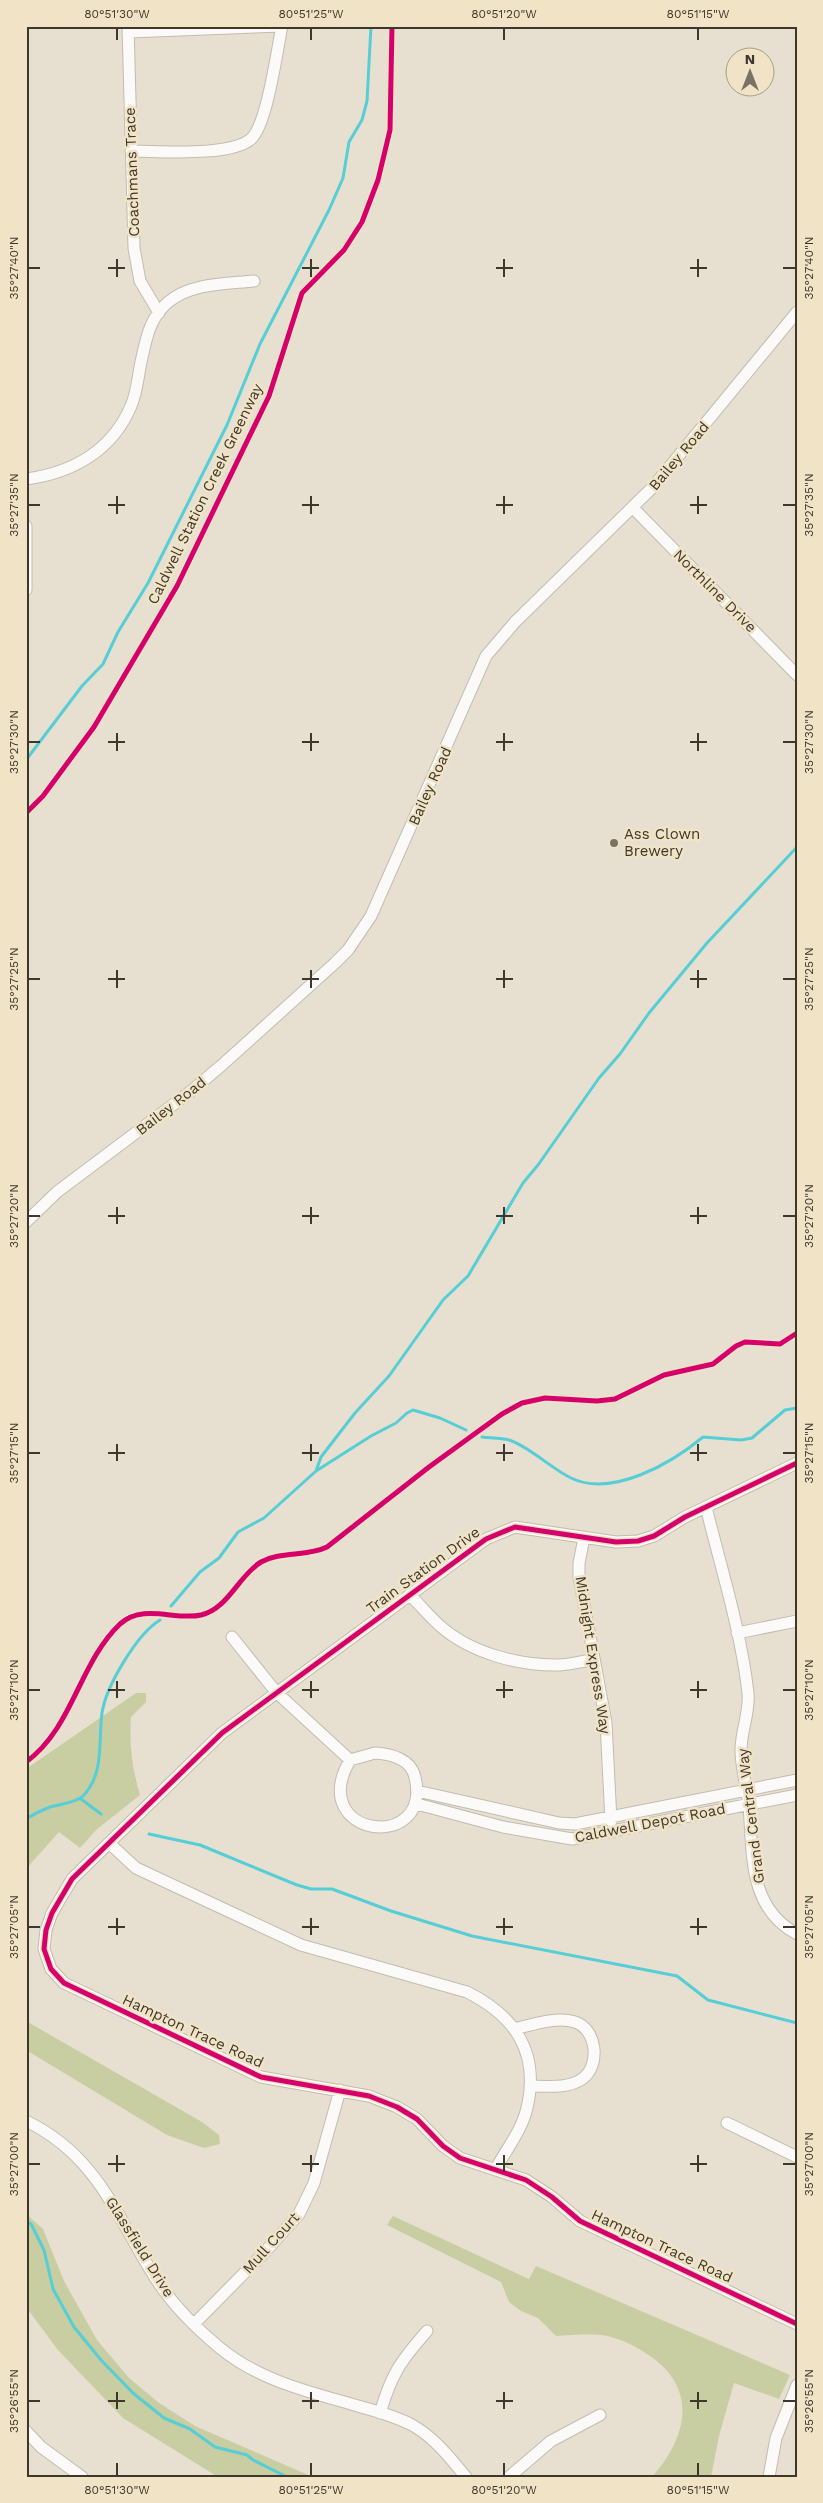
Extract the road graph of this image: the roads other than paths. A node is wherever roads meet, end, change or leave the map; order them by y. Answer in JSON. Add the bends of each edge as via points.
{"nodes":[{"id":1,"x":282,"y":26,"type":"edge"},
{"id":2,"x":128,"y":29,"type":"edge"},
{"id":3,"x":131,"y":151,"type":"junction"},
{"id":4,"x":254,"y":281,"type":"dead end"},
{"id":5,"x":797,"y":312,"type":"edge"},
{"id":6,"x":159,"y":313,"type":"junction"},
{"id":7,"x":26,"y":478,"type":"edge"},
{"id":8,"x":633,"y":508,"type":"junction"},
{"id":9,"x":26,"y":526,"type":"edge"},
{"id":10,"x":26,"y":590,"type":"edge"},
{"id":11,"x":797,"y":675,"type":"edge"},
{"id":12,"x":26,"y":1222,"type":"edge"},
{"id":13,"x":797,"y":1463,"type":"edge"},
{"id":14,"x":706,"y":1507,"type":"junction"},
{"id":15,"x":584,"y":1538,"type":"junction"},
{"id":16,"x":410,"y":1595,"type":"junction"},
{"id":17,"x":797,"y":1621,"type":"edge"},
{"id":18,"x":737,"y":1633,"type":"junction"},
{"id":19,"x":232,"y":1636,"type":"dead end"},
{"id":20,"x":594,"y":1660,"type":"junction"},
{"id":21,"x":276,"y":1692,"type":"junction"},
{"id":22,"x":350,"y":1760,"type":"junction"},
{"id":23,"x":797,"y":1780,"type":"edge"},
{"id":24,"x":746,"y":1790,"type":"junction"},
{"id":25,"x":417,"y":1791,"type":"junction"},
{"id":26,"x":797,"y":1795,"type":"edge"},
{"id":27,"x":417,"y":1804,"type":"junction"},
{"id":28,"x":748,"y":1805,"type":"junction"},
{"id":29,"x":611,"y":1816,"type":"junction"},
{"id":30,"x":612,"y":1833,"type":"junction"},
{"id":31,"x":109,"y":1843,"type":"junction"},
{"id":32,"x":797,"y":1934,"type":"edge"},
{"id":33,"x":514,"y":2029,"type":"junction"},
{"id":34,"x":530,"y":2086,"type":"junction"},
{"id":35,"x":340,"y":2090,"type":"junction"},
{"id":36,"x":26,"y":2121,"type":"edge"},
{"id":37,"x":727,"y":2123,"type":"dead end"},
{"id":38,"x":797,"y":2157,"type":"edge"},
{"id":39,"x":495,"y":2170,"type":"junction"},
{"id":40,"x":194,"y":2324,"type":"junction"},
{"id":41,"x":797,"y":2324,"type":"edge"},
{"id":42,"x":427,"y":2331,"type":"dead end"},
{"id":43,"x":797,"y":2385,"type":"edge"},
{"id":44,"x":380,"y":2413,"type":"junction"},
{"id":45,"x":600,"y":2415,"type":"dead end"},
{"id":46,"x":26,"y":2431,"type":"edge"},
{"id":47,"x":82,"y":2477,"type":"edge"},
{"id":48,"x":466,"y":2477,"type":"edge"},
{"id":49,"x":509,"y":2477,"type":"edge"},
{"id":50,"x":769,"y":2477,"type":"edge"}],
"edges":[{"from":1,"to":2,"type":"street"},
{"from":1,"to":3,"type":"street","via":[[261,121],[251,139],[223,150]]},
{"from":2,"to":3,"type":"street","name":"Coachmans Trace"},
{"from":3,"to":6,"type":"street","name":"Coachmans Trace","via":[[137,272]]},
{"from":4,"to":6,"type":"street","via":[[194,289],[166,304]]},
{"from":5,"to":8,"type":"street","name":"Bailey Road"},
{"from":6,"to":7,"type":"street","via":[[147,332],[132,405],[116,432],[104,446],[76,466]]},
{"from":8,"to":11,"type":"street","name":"Northline Drive"},
{"from":8,"to":12,"type":"street","name":"Bailey Road","via":[[515,622],[486,656],[371,916],[348,950],[208,1078],[57,1192]]},
{"from":9,"to":10,"type":"street"},
{"from":13,"to":14,"type":"street","name":"Train Station Drive"},
{"from":14,"to":15,"type":"street","name":"Train Station Drive","via":[[654,1536],[638,1541]]},
{"from":14,"to":18,"type":"street","name":"Grand Central Way"},
{"from":15,"to":16,"type":"street","name":"Train Station Drive","via":[[515,1527],[486,1539]]},
{"from":15,"to":20,"type":"street","name":"Midnight Express Way","via":[[579,1577]]},
{"from":16,"to":20,"type":"street","via":[[440,1626],[495,1656],[531,1663]]},
{"from":16,"to":21,"type":"street","name":"Train Station Drive"},
{"from":17,"to":18,"type":"street"},
{"from":18,"to":24,"type":"street","name":"Grand Central Way","via":[[748,1694],[741,1750]]},
{"from":19,"to":21,"type":"street"},
{"from":20,"to":29,"type":"street","name":"Midnight Express Way","via":[[606,1722]]},
{"from":21,"to":22,"type":"street"},
{"from":21,"to":31,"type":"street","name":"Hampton Trace Road","via":[[222,1733]]},
{"from":22,"to":25,"type":"street","via":[[375,1753],[390,1754],[404,1761],[414,1775]]},
{"from":22,"to":27,"type":"street","via":[[339,1785],[345,1806],[358,1823],[369,1828],[386,1826],[411,1814]]},
{"from":23,"to":24,"type":"street","name":"Caldwell Depot Road"},
{"from":24,"to":28,"type":"street","name":"Grand Central Way"},
{"from":24,"to":29,"type":"street","name":"Caldwell Depot Road"},
{"from":25,"to":27,"type":"street"},
{"from":25,"to":29,"type":"street","name":"Caldwell Depot Road","via":[[559,1822],[575,1824]]},
{"from":26,"to":28,"type":"street","name":"Caldwell Depot Road"},
{"from":27,"to":30,"type":"street","name":"Caldwell Depot Road","via":[[503,1828],[552,1837],[572,1839]]},
{"from":28,"to":30,"type":"street","name":"Caldwell Depot Road"},
{"from":28,"to":32,"type":"street","name":"Grand Central Way","via":[[755,1873],[763,1900],[771,1916]]},
{"from":29,"to":30,"type":"street","name":"Midnight Express Way"},
{"from":31,"to":33,"type":"street","via":[[136,1868],[301,1944],[467,1992],[490,2004],[507,2018]]},
{"from":31,"to":35,"type":"street","name":"Hampton Trace Road","via":[[72,1879],[46,1930],[44,1949],[51,1969],[64,1983],[261,2077]]},
{"from":33,"to":34,"type":"street","via":[[522,2041],[529,2066]]},
{"from":33,"to":34,"type":"street","via":[[559,2020],[576,2022],[588,2032],[594,2045],[593,2064],[583,2079],[565,2086]]},
{"from":34,"to":39,"type":"street","via":[[527,2109]]},
{"from":35,"to":39,"type":"street","name":"Hampton Trace Road","via":[[398,2107],[417,2119],[443,2146],[460,2158]]},
{"from":35,"to":40,"type":"street","name":"Mull Court","via":[[314,2183],[299,2214]]},
{"from":36,"to":40,"type":"street","name":"Glassfield Drive","via":[[47,2132],[78,2157],[98,2180],[158,2282]]},
{"from":37,"to":38,"type":"street"},
{"from":39,"to":41,"type":"street","name":"Hampton Trace Road","via":[[526,2180],[580,2221],[608,2236]]},
{"from":40,"to":44,"type":"street","name":"Glassfield Drive","via":[[233,2358],[272,2379]]},
{"from":42,"to":44,"type":"street","via":[[397,2368]]},
{"from":43,"to":50,"type":"street","via":[[776,2438]]},
{"from":44,"to":48,"type":"street","name":"Glassfield Drive","via":[[413,2425],[424,2433]]},
{"from":45,"to":49,"type":"street","via":[[551,2441]]},
{"from":46,"to":47,"type":"street","via":[[41,2447]]}]}
